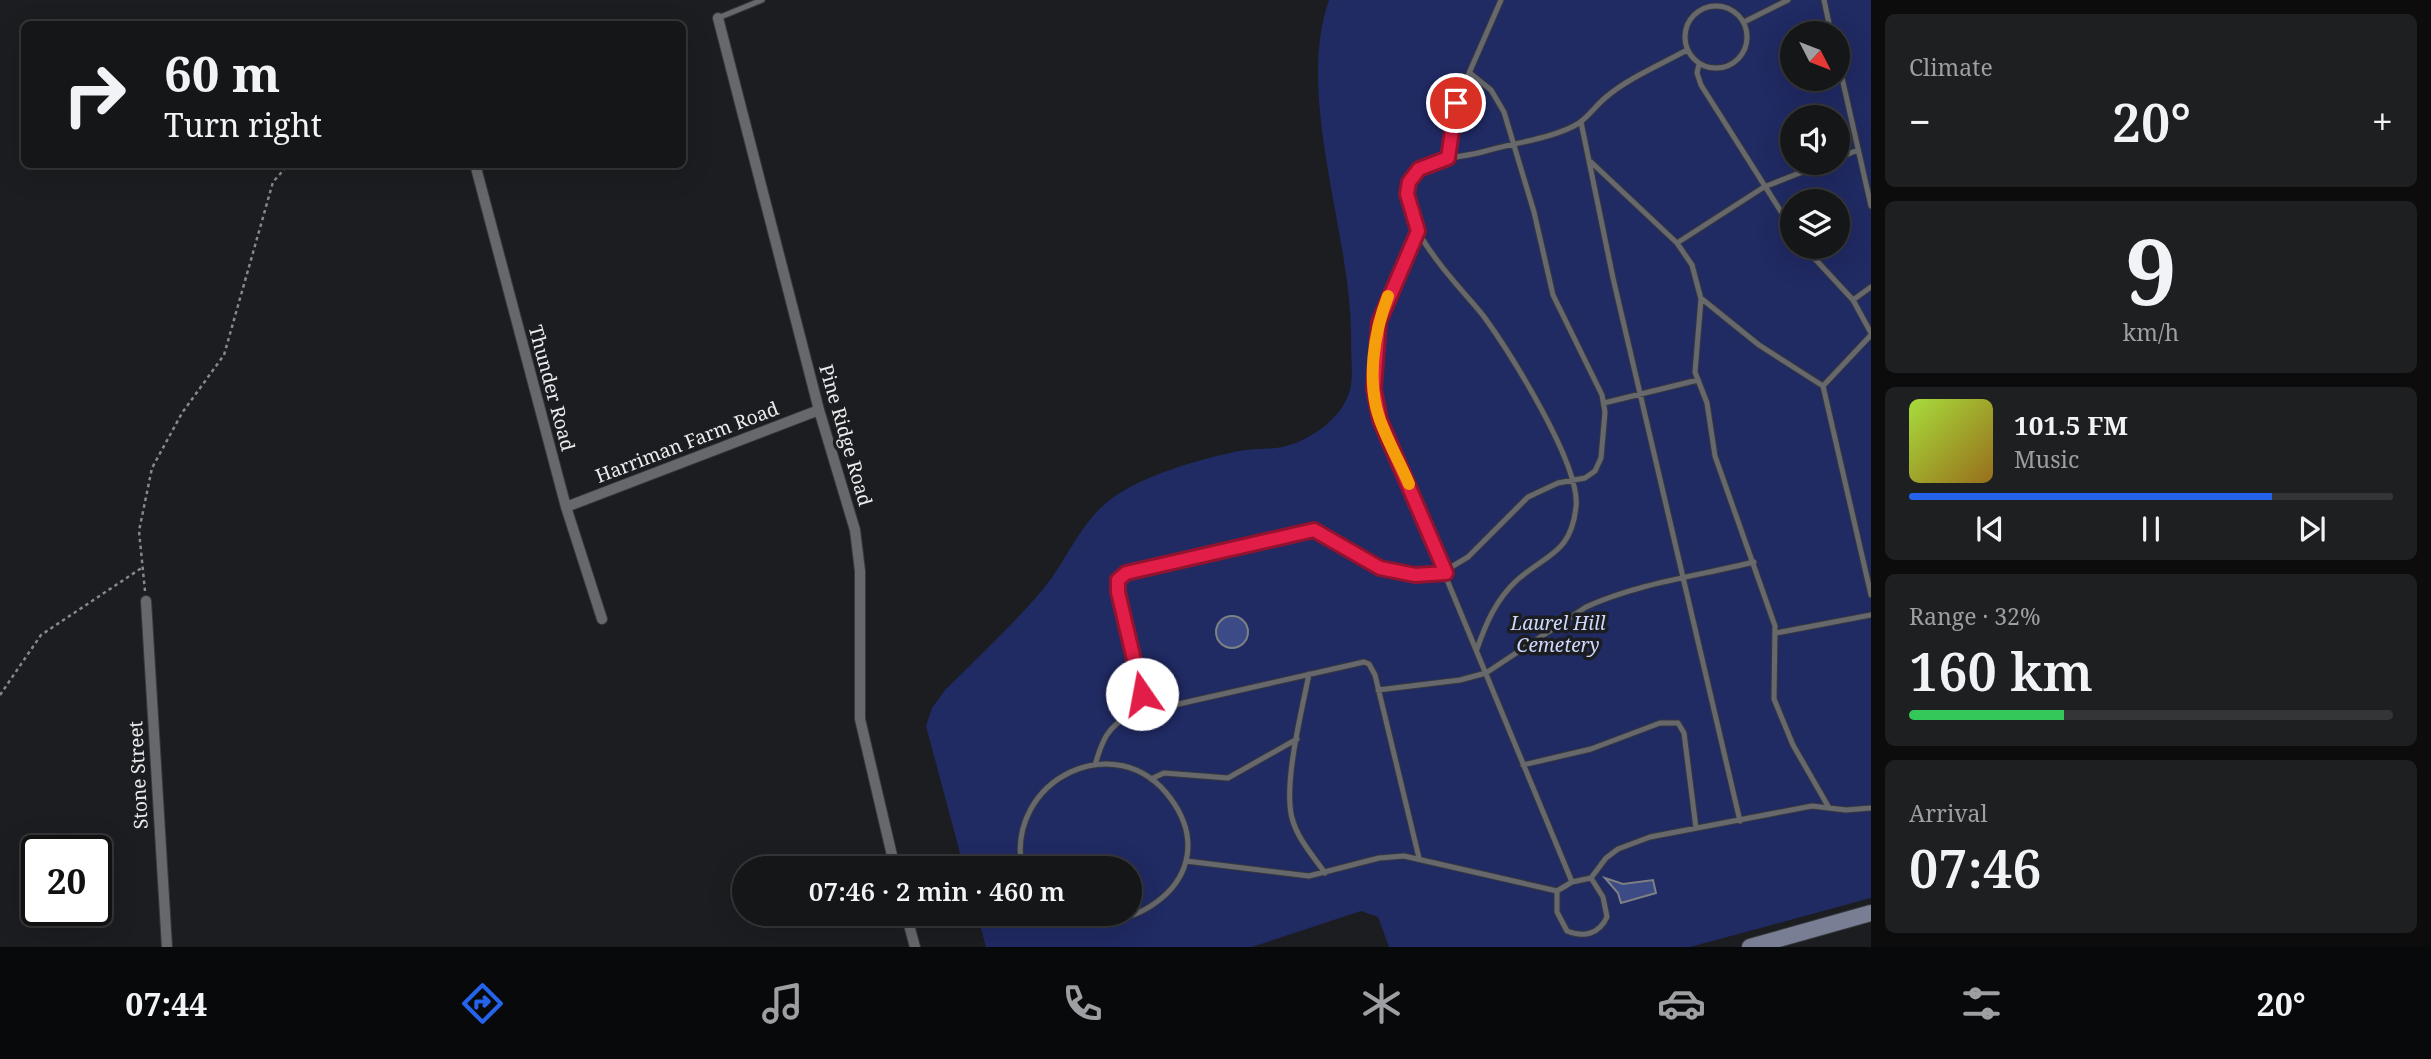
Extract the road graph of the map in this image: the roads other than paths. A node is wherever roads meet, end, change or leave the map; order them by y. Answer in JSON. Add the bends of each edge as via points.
{"nodes":[{"id":1,"x":762,"y":0,"type":"edge"},
{"id":2,"x":1502,"y":0,"type":"edge"},
{"id":3,"x":1788,"y":0,"type":"edge"},
{"id":4,"x":1824,"y":0,"type":"edge"},
{"id":5,"x":718,"y":18,"type":"joint"},
{"id":6,"x":1828,"y":21,"type":"edge"},
{"id":7,"x":1744,"y":22,"type":"junction"},
{"id":8,"x":1687,"y":50,"type":"junction"},
{"id":9,"x":1699,"y":64,"type":"junction"},
{"id":10,"x":1471,"y":74,"type":"junction"},
{"id":11,"x":1845,"y":91,"type":"edge"},
{"id":12,"x":1581,"y":122,"type":"junction"},
{"id":13,"x":1515,"y":142,"type":"junction"},
{"id":14,"x":1858,"y":150,"type":"junction"},
{"id":15,"x":1850,"y":153,"type":"edge"},
{"id":16,"x":1448,"y":158,"type":"junction"},
{"id":17,"x":1591,"y":162,"type":"junction"},
{"id":18,"x":476,"y":168,"type":"edge"},
{"id":19,"x":1794,"y":175,"type":"edge"},
{"id":20,"x":1764,"y":187,"type":"junction"},
{"id":21,"x":1871,"y":205,"type":"edge"},
{"id":22,"x":1780,"y":211,"type":"edge"},
{"id":23,"x":1418,"y":231,"type":"junction"},
{"id":24,"x":1677,"y":243,"type":"junction"},
{"id":25,"x":1815,"y":259,"type":"edge"},
{"id":26,"x":1871,"y":287,"type":"edge"},
{"id":27,"x":1701,"y":299,"type":"junction"},
{"id":28,"x":1853,"y":300,"type":"junction"},
{"id":29,"x":1871,"y":334,"type":"edge"},
{"id":30,"x":1698,"y":380,"type":"junction"},
{"id":31,"x":1824,"y":386,"type":"junction"},
{"id":32,"x":1641,"y":392,"type":"junction"},
{"id":33,"x":1604,"y":403,"type":"junction"},
{"id":34,"x":820,"y":410,"type":"junction"},
{"id":35,"x":1573,"y":480,"type":"junction"},
{"id":36,"x":566,"y":507,"type":"junction"},
{"id":37,"x":1754,"y":562,"type":"junction"},
{"id":38,"x":1446,"y":573,"type":"junction"},
{"id":39,"x":1684,"y":578,"type":"junction"},
{"id":40,"x":1871,"y":595,"type":"edge"},
{"id":41,"x":146,"y":601,"type":"road end"},
{"id":42,"x":1871,"y":615,"type":"edge"},
{"id":43,"x":602,"y":619,"type":"dead end"},
{"id":44,"x":1776,"y":633,"type":"junction"},
{"id":45,"x":1477,"y":649,"type":"junction"},
{"id":46,"x":1486,"y":673,"type":"junction"},
{"id":47,"x":1308,"y":674,"type":"junction"},
{"id":48,"x":1378,"y":690,"type":"junction"},
{"id":49,"x":1145,"y":710,"type":"junction"},
{"id":50,"x":1297,"y":739,"type":"junction"},
{"id":51,"x":1095,"y":765,"type":"junction"},
{"id":52,"x":1524,"y":765,"type":"junction"},
{"id":53,"x":1151,"y":779,"type":"junction"},
{"id":54,"x":1828,"y":806,"type":"junction"},
{"id":55,"x":1871,"y":808,"type":"edge"},
{"id":56,"x":1740,"y":821,"type":"junction"},
{"id":57,"x":1696,"y":828,"type":"junction"},
{"id":58,"x":892,"y":856,"type":"edge"},
{"id":59,"x":1021,"y":856,"type":"edge"},
{"id":60,"x":1419,"y":858,"type":"junction"},
{"id":61,"x":1186,"y":861,"type":"junction"},
{"id":62,"x":1325,"y":873,"type":"junction"},
{"id":63,"x":1591,"y":877,"type":"junction"},
{"id":64,"x":1572,"y":882,"type":"junction"},
{"id":65,"x":1557,"y":891,"type":"junction"},
{"id":66,"x":1160,"y":910,"type":"dead end"},
{"id":67,"x":1871,"y":913,"type":"edge"},
{"id":68,"x":909,"y":926,"type":"edge"},
{"id":69,"x":1076,"y":926,"type":"edge"},
{"id":70,"x":1084,"y":930,"type":"dead end"},
{"id":71,"x":1758,"y":945,"type":"edge"},
{"id":72,"x":167,"y":947,"type":"edge"},
{"id":73,"x":915,"y":947,"type":"edge"}],
"edges":[{"from":1,"to":5,"type":"lane"},
{"from":2,"to":10,"type":"lane"},
{"from":3,"to":7,"type":"lane"},
{"from":4,"to":6,"type":"lane"},
{"from":5,"to":34,"type":"street","name":"Pine Ridge Road"},
{"from":7,"to":8,"type":"lane","via":[[1728,8],[1701,9],[1688,23]]},
{"from":7,"to":9,"type":"lane","via":[[1748,40],[1741,57],[1717,69]]},
{"from":8,"to":9,"type":"lane"},
{"from":8,"to":12,"type":"lane","via":[[1606,97]]},
{"from":9,"to":20,"type":"lane","via":[[1702,85]]},
{"from":10,"to":13,"type":"lane","via":[[1497,98]]},
{"from":10,"to":16,"type":"lane","via":[[1456,103]]},
{"from":11,"to":14,"type":"lane"},
{"from":12,"to":13,"type":"lane"},
{"from":12,"to":17,"type":"lane"},
{"from":13,"to":16,"type":"lane"},
{"from":13,"to":33,"type":"lane","via":[[1553,295]]},
{"from":14,"to":15,"type":"lane"},
{"from":14,"to":21,"type":"lane"},
{"from":16,"to":23,"type":"lane","via":[[1419,169],[1409,182],[1407,194]]},
{"from":17,"to":24,"type":"lane"},
{"from":17,"to":32,"type":"lane","via":[[1599,217]]},
{"from":18,"to":36,"type":"street","name":"Thunder Road"},
{"from":19,"to":20,"type":"lane"},
{"from":20,"to":22,"type":"lane"},
{"from":20,"to":24,"type":"lane"},
{"from":23,"to":35,"type":"lane","via":[[1520,371]]},
{"from":23,"to":38,"type":"lane","via":[[1379,322],[1374,389],[1380,420]]},
{"from":24,"to":27,"type":"lane","via":[[1692,265]]},
{"from":25,"to":28,"type":"lane"},
{"from":26,"to":28,"type":"lane"},
{"from":27,"to":30,"type":"lane","via":[[1695,345]]},
{"from":27,"to":31,"type":"lane","via":[[1759,345]]},
{"from":28,"to":29,"type":"lane"},
{"from":29,"to":31,"type":"lane"},
{"from":30,"to":32,"type":"lane"},
{"from":30,"to":37,"type":"lane","via":[[1707,403],[1715,456]]},
{"from":31,"to":40,"type":"lane"},
{"from":32,"to":33,"type":"lane"},
{"from":32,"to":39,"type":"lane"},
{"from":33,"to":35,"type":"lane","via":[[1604,444],[1597,467],[1589,476]]},
{"from":34,"to":36,"type":"street","name":"Harriman Farm Road"},
{"from":34,"to":58,"type":"street","name":"Pine Ridge Road","via":[[855,530],[860,570],[860,719]]},
{"from":35,"to":38,"type":"lane","via":[[1528,497]]},
{"from":35,"to":45,"type":"lane","via":[[1577,500],[1569,539],[1500,599]]},
{"from":36,"to":43,"type":"street","name":"Thunder Road"},
{"from":37,"to":39,"type":"lane"},
{"from":37,"to":44,"type":"lane"},
{"from":38,"to":45,"type":"lane"},
{"from":38,"to":49,"type":"lane","via":[[1415,575],[1380,568],[1314,530],[1126,573],[1118,580],[1118,592]]},
{"from":39,"to":46,"type":"lane","via":[[1586,607]]},
{"from":39,"to":56,"type":"lane"},
{"from":41,"to":72,"type":"street","name":"Stone Street"},
{"from":42,"to":44,"type":"lane"},
{"from":44,"to":54,"type":"lane","via":[[1777,711]]},
{"from":45,"to":46,"type":"lane"},
{"from":46,"to":48,"type":"lane"},
{"from":46,"to":52,"type":"lane"},
{"from":47,"to":48,"type":"lane","via":[[1364,662],[1373,668]]},
{"from":47,"to":49,"type":"lane"},
{"from":47,"to":50,"type":"lane"},
{"from":48,"to":60,"type":"lane"},
{"from":49,"to":51,"type":"lane","via":[[1111,727]]},
{"from":50,"to":53,"type":"lane","via":[[1228,778],[1164,773]]},
{"from":50,"to":62,"type":"lane","via":[[1292,820]]},
{"from":51,"to":53,"type":"lane","via":[[1129,768]]},
{"from":51,"to":59,"type":"lane","via":[[1064,774],[1034,802],[1020,839]]},
{"from":52,"to":57,"type":"lane","via":[[1591,749],[1660,723],[1678,723],[1684,733]]},
{"from":52,"to":64,"type":"lane"},
{"from":53,"to":61,"type":"lane","via":[[1179,811]]},
{"from":54,"to":55,"type":"lane"},
{"from":54,"to":56,"type":"lane"},
{"from":56,"to":57,"type":"lane"},
{"from":57,"to":63,"type":"lane","via":[[1618,849]]},
{"from":60,"to":62,"type":"lane","via":[[1390,856]]},
{"from":60,"to":65,"type":"lane"},
{"from":61,"to":62,"type":"lane","via":[[1297,876]]},
{"from":61,"to":66,"type":"lane","via":[[1176,889]]},
{"from":63,"to":64,"type":"lane"},
{"from":63,"to":65,"type":"lane","via":[[1603,897],[1607,917],[1597,931],[1586,935],[1567,930],[1557,912]]},
{"from":64,"to":65,"type":"lane"},
{"from":67,"to":71,"type":"main road"},
{"from":68,"to":73,"type":"street"},
{"from":69,"to":70,"type":"lane"}]}
